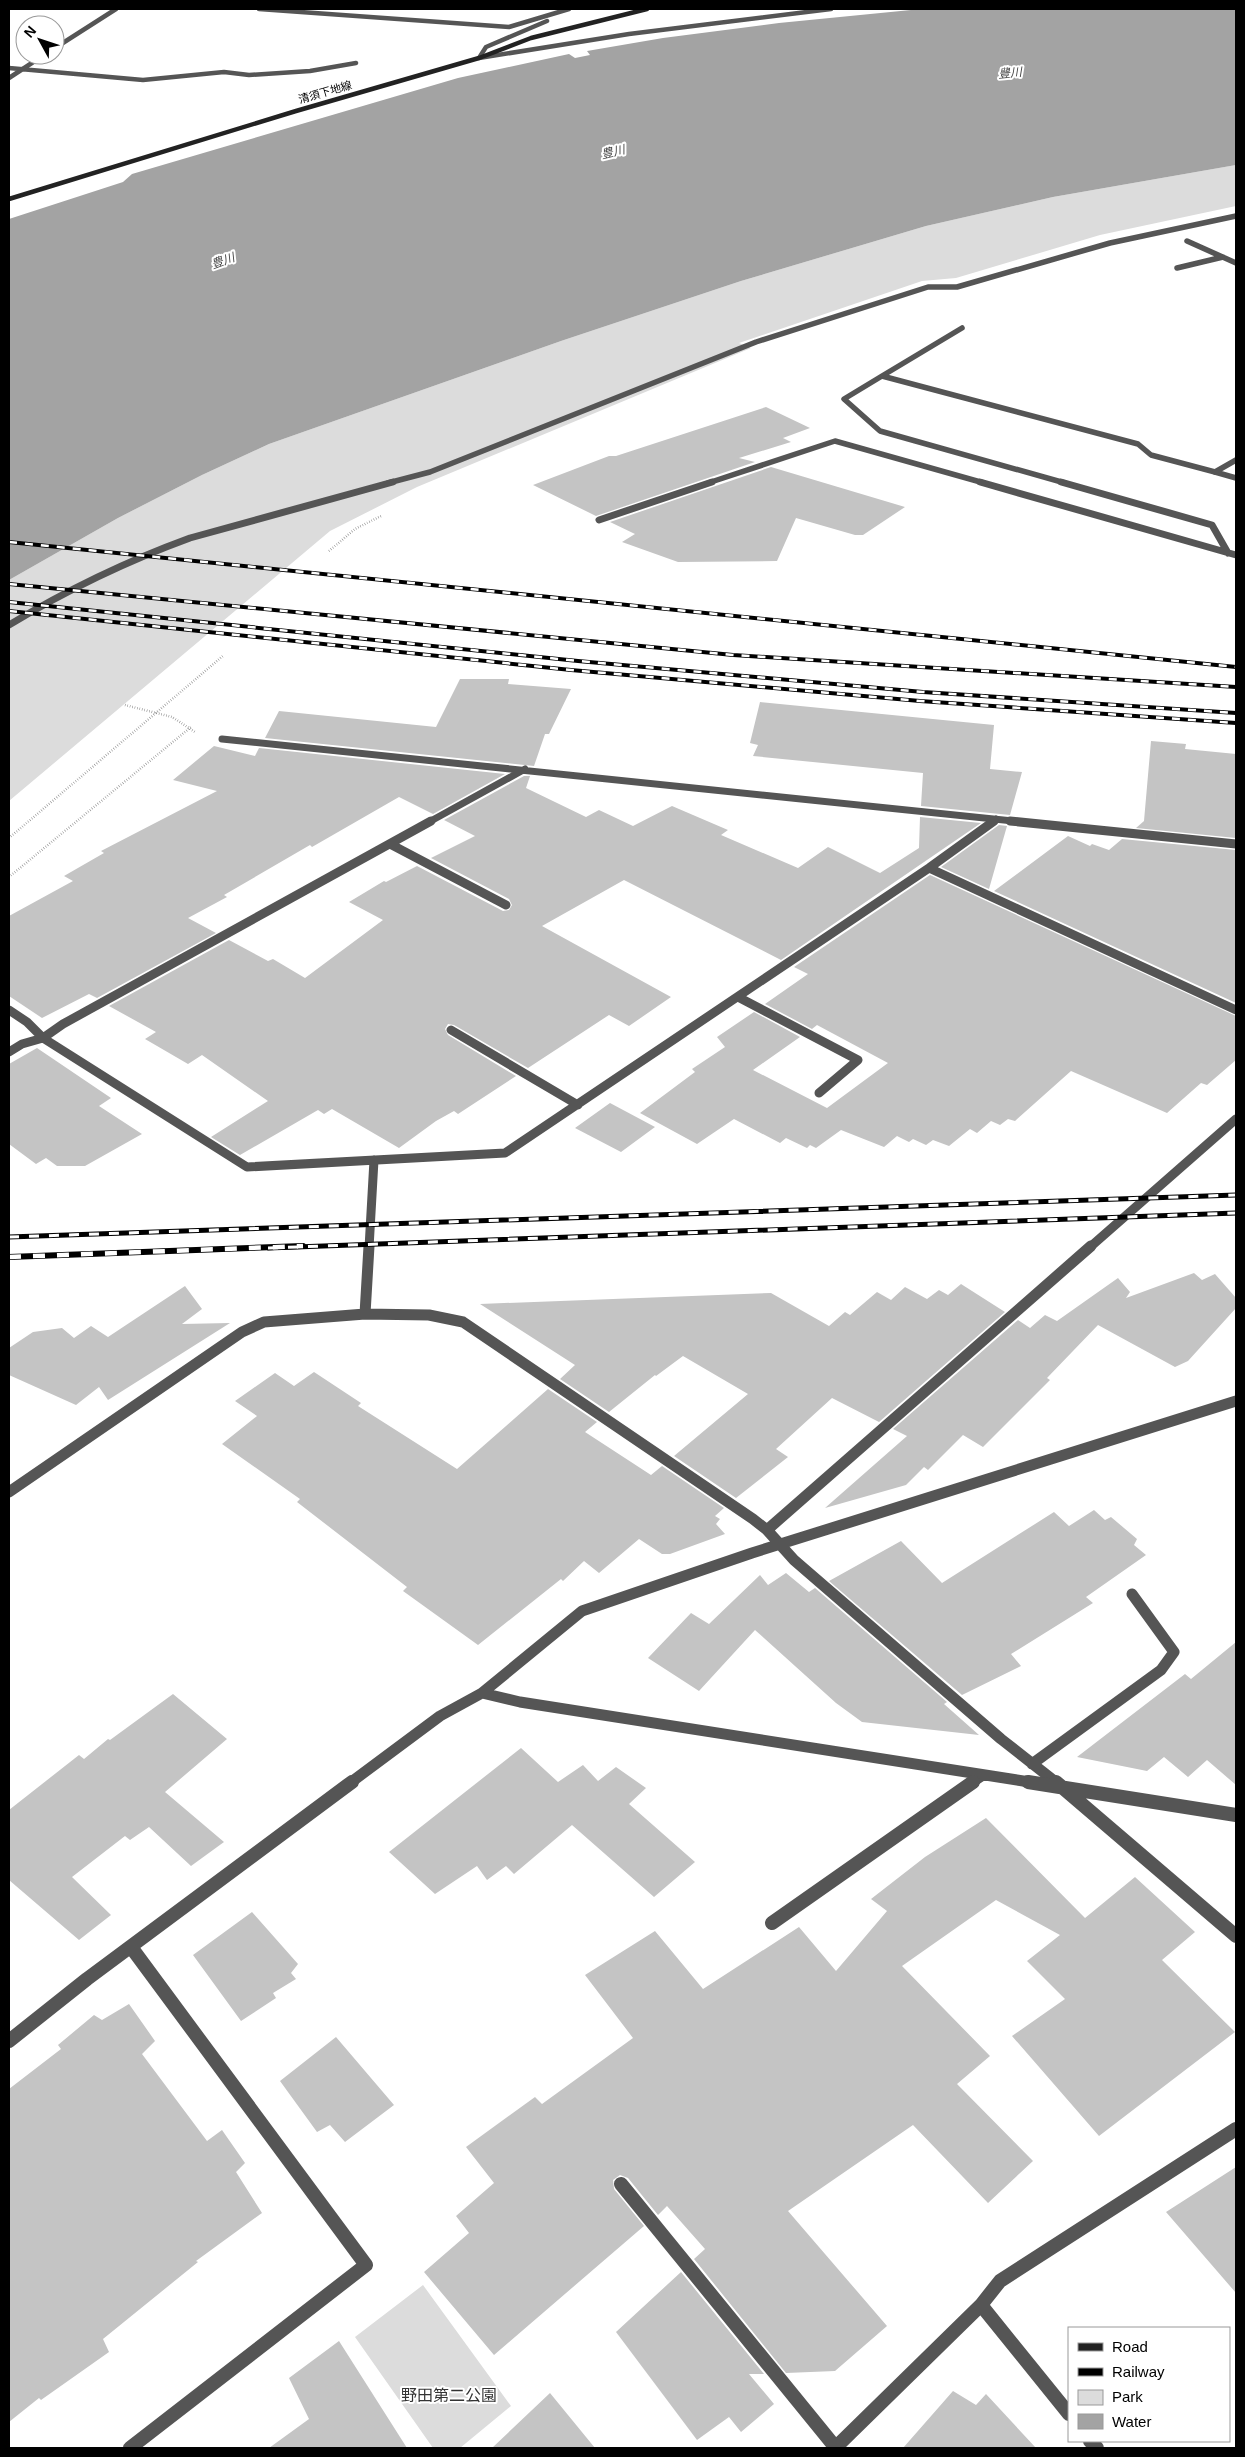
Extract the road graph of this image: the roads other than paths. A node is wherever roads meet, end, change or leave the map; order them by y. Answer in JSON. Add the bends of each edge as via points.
{"nodes":[{"id":1,"x":116,"y":9,"type":"edge"},
{"id":2,"x":259,"y":9,"type":"edge"},
{"id":3,"x":647,"y":9,"type":"edge"},
{"id":4,"x":831,"y":9,"type":"edge"},
{"id":5,"x":289,"y":10,"type":"edge"},
{"id":6,"x":65,"y":42,"type":"edge"},
{"id":7,"x":479,"y":58,"type":"junction"},
{"id":8,"x":356,"y":63,"type":"dead end"},
{"id":9,"x":29,"y":65,"type":"edge"},
{"id":10,"x":9,"y":68,"type":"edge"},
{"id":11,"x":21,"y":70,"type":"junction"},
{"id":12,"x":9,"y":78,"type":"edge"},
{"id":13,"x":9,"y":199,"type":"edge"},
{"id":14,"x":1236,"y":216,"type":"edge"},
{"id":15,"x":1186,"y":241,"type":"dead end"},
{"id":16,"x":1223,"y":257,"type":"junction"},
{"id":17,"x":1236,"y":263,"type":"edge"},
{"id":18,"x":1177,"y":268,"type":"dead end"},
{"id":19,"x":962,"y":328,"type":"dead end"},
{"id":20,"x":882,"y":376,"type":"junction"},
{"id":21,"x":1236,"y":460,"type":"edge"},
{"id":22,"x":1215,"y":472,"type":"junction"},
{"id":23,"x":1236,"y":478,"type":"edge"},
{"id":24,"x":599,"y":520,"type":"dead end"},
{"id":25,"x":1228,"y":553,"type":"junction"},
{"id":26,"x":1236,"y":555,"type":"edge"},
{"id":27,"x":9,"y":625,"type":"edge"},
{"id":28,"x":222,"y":739,"type":"dead end"},
{"id":29,"x":525,"y":769,"type":"junction"},
{"id":30,"x":996,"y":819,"type":"junction"},
{"id":31,"x":390,"y":844,"type":"junction"},
{"id":32,"x":1236,"y":844,"type":"edge"},
{"id":33,"x":929,"y":868,"type":"junction"},
{"id":34,"x":506,"y":905,"type":"dead end"},
{"id":35,"x":738,"y":997,"type":"junction"},
{"id":36,"x":9,"y":1010,"type":"edge"},
{"id":37,"x":1236,"y":1010,"type":"edge"},
{"id":38,"x":451,"y":1030,"type":"dead end"},
{"id":39,"x":42,"y":1038,"type":"junction"},
{"id":40,"x":9,"y":1052,"type":"edge"},
{"id":41,"x":819,"y":1093,"type":"dead end"},
{"id":42,"x":578,"y":1105,"type":"junction"},
{"id":43,"x":1236,"y":1119,"type":"edge"},
{"id":44,"x":374,"y":1160,"type":"junction"},
{"id":45,"x":364,"y":1314,"type":"junction"},
{"id":46,"x":1236,"y":1402,"type":"edge"},
{"id":47,"x":9,"y":1492,"type":"edge"},
{"id":48,"x":767,"y":1530,"type":"junction"},
{"id":49,"x":782,"y":1546,"type":"junction"},
{"id":50,"x":1132,"y":1594,"type":"dead end"},
{"id":51,"x":482,"y":1693,"type":"junction"},
{"id":52,"x":1032,"y":1764,"type":"junction"},
{"id":53,"x":983,"y":1775,"type":"junction"},
{"id":54,"x":1063,"y":1788,"type":"junction"},
{"id":55,"x":1236,"y":1815,"type":"edge"},
{"id":56,"x":772,"y":1924,"type":"dead end"},
{"id":57,"x":1236,"y":1936,"type":"edge"},
{"id":58,"x":131,"y":1948,"type":"junction"},
{"id":59,"x":9,"y":2041,"type":"edge"},
{"id":60,"x":1236,"y":2129,"type":"edge"},
{"id":61,"x":621,"y":2184,"type":"dead end"},
{"id":62,"x":981,"y":2305,"type":"junction"},
{"id":63,"x":1068,"y":2413,"type":"edge"},
{"id":64,"x":130,"y":2448,"type":"edge"},
{"id":65,"x":836,"y":2448,"type":"edge"}],
"edges":[{"from":1,"to":6,"type":"street"},
{"from":2,"to":5,"type":"street"},
{"from":3,"to":7,"type":"main road","name":"清須下地線","via":[[531,38]]},
{"from":4,"to":7,"type":"street","via":[[629,34]]},
{"from":5,"to":7,"type":"street","via":[[509,27],[570,9],[486,47]]},
{"from":7,"to":13,"type":"main road","name":"清須下地線"},
{"from":8,"to":11,"type":"street","via":[[310,71],[249,75],[224,72],[144,80]]},
{"from":9,"to":11,"type":"street"},
{"from":10,"to":11,"type":"street"},
{"from":11,"to":12,"type":"street"},
{"from":14,"to":27,"type":"street","via":[[1110,243],[957,287],[928,287],[756,342],[430,472],[165,547],[88,581]]},
{"from":15,"to":16,"type":"street"},
{"from":16,"to":17,"type":"street"},
{"from":16,"to":18,"type":"street"},
{"from":19,"to":20,"type":"street"},
{"from":20,"to":22,"type":"street","via":[[1138,444],[1151,455]]},
{"from":20,"to":25,"type":"street","via":[[844,399],[880,431],[1212,525]]},
{"from":21,"to":22,"type":"street"},
{"from":22,"to":23,"type":"street"},
{"from":24,"to":25,"type":"street","via":[[835,441]]},
{"from":25,"to":26,"type":"street"},
{"from":28,"to":29,"type":"street"},
{"from":29,"to":30,"type":"street"},
{"from":29,"to":31,"type":"street"},
{"from":30,"to":32,"type":"street"},
{"from":30,"to":33,"type":"street"},
{"from":31,"to":34,"type":"street"},
{"from":31,"to":39,"type":"street"},
{"from":33,"to":35,"type":"street"},
{"from":33,"to":37,"type":"street"},
{"from":35,"to":41,"type":"street","via":[[858,1060]]},
{"from":35,"to":42,"type":"street"},
{"from":36,"to":39,"type":"street"},
{"from":38,"to":42,"type":"street"},
{"from":39,"to":40,"type":"street"},
{"from":39,"to":44,"type":"street","via":[[247,1167]]},
{"from":42,"to":44,"type":"street","via":[[505,1153]]},
{"from":43,"to":48,"type":"street"},
{"from":44,"to":45,"type":"street"},
{"from":45,"to":47,"type":"street","via":[[264,1322],[242,1332]]},
{"from":45,"to":48,"type":"street","via":[[429,1314],[463,1322]]},
{"from":46,"to":49,"type":"street"},
{"from":48,"to":49,"type":"street"},
{"from":49,"to":51,"type":"street","via":[[752,1553],[582,1611]]},
{"from":49,"to":52,"type":"street","via":[[808,1572]]},
{"from":50,"to":52,"type":"street","via":[[1174,1652],[1161,1670]]},
{"from":51,"to":53,"type":"street","via":[[520,1702]]},
{"from":51,"to":58,"type":"street","via":[[440,1716]]},
{"from":52,"to":54,"type":"street"},
{"from":53,"to":54,"type":"street"},
{"from":53,"to":56,"type":"street"},
{"from":54,"to":55,"type":"street"},
{"from":54,"to":57,"type":"street"},
{"from":58,"to":59,"type":"street"},
{"from":58,"to":64,"type":"street","via":[[366,2264]]},
{"from":60,"to":62,"type":"street","via":[[1000,2281]]},
{"from":61,"to":65,"type":"street"},
{"from":62,"to":63,"type":"street"},
{"from":62,"to":65,"type":"street"}]}
